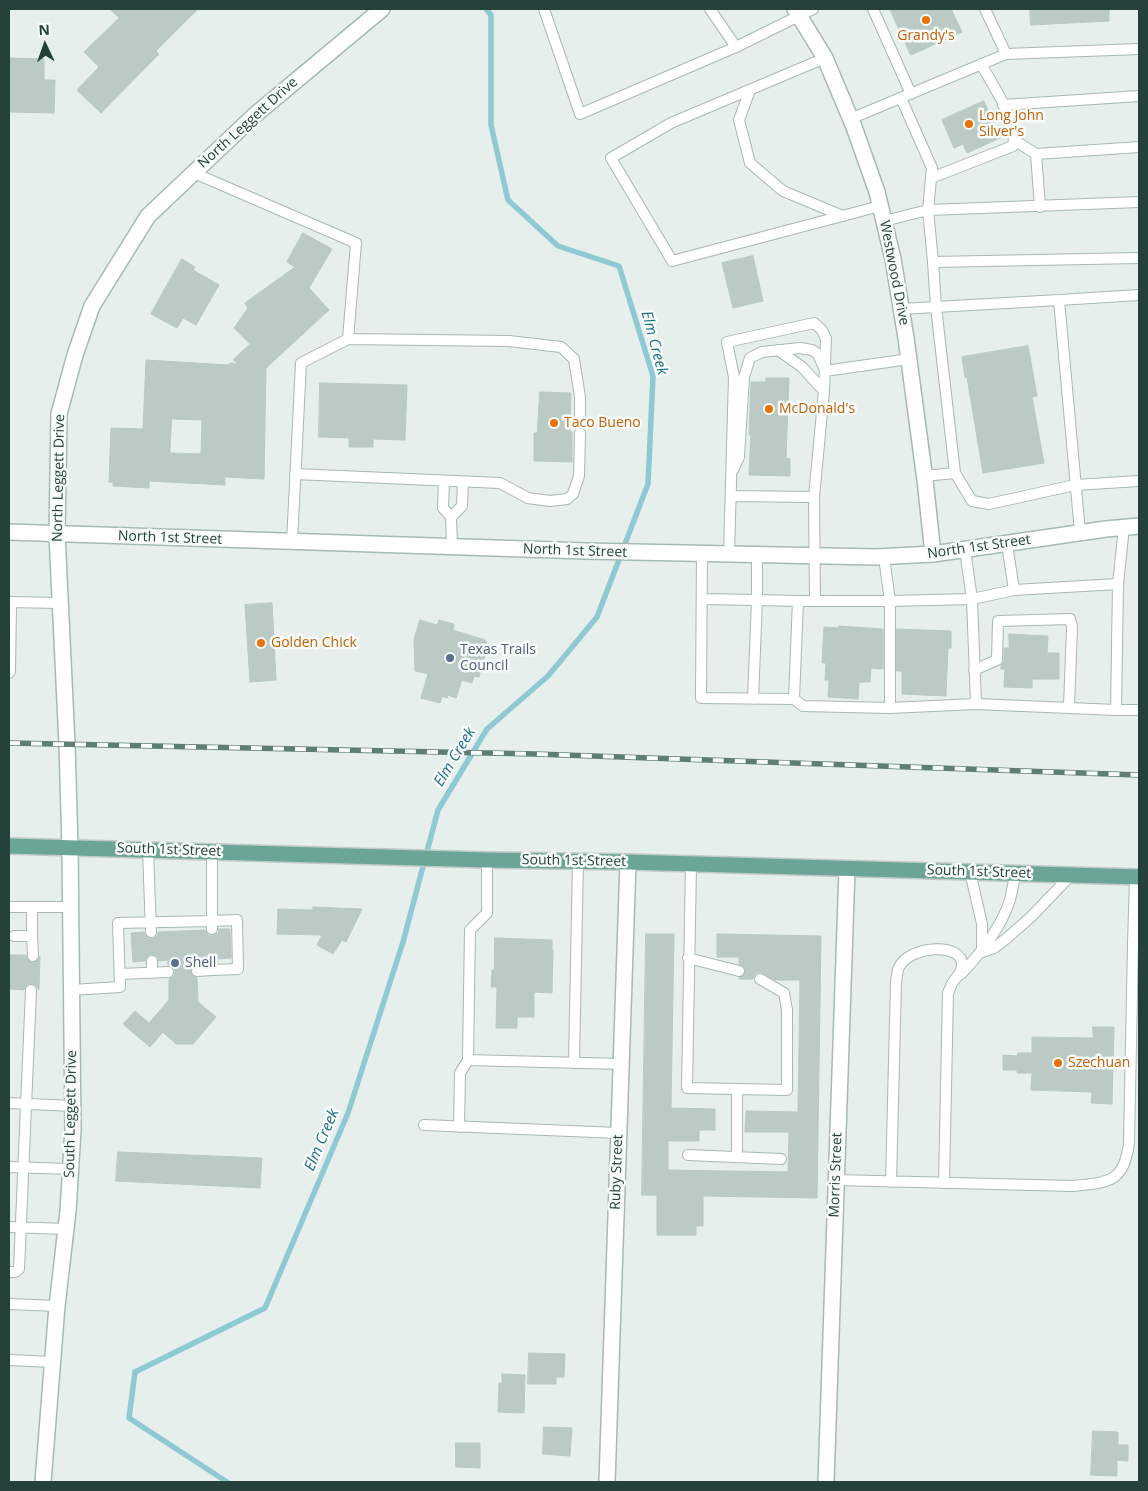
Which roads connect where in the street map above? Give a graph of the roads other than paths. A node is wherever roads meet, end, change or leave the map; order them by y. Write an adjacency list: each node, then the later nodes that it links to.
1 (382, 9): 22 (street, North Leggett Drive)
2 (544, 9): 8 (lane)
3 (710, 9): 8 (lane)
4 (813, 9): 7 (lane)
5 (873, 9): 14 (lane)
6 (985, 9): 10 (lane)
7 (797, 12): 8 (lane); 11 (street, Westwood Drive)
8 (736, 46)
9 (1139, 49): 10 (lane)
10 (1006, 54): 12 (lane)
11 (825, 58): 13 (lane); 18 (street, Westwood Drive)
12 (981, 64): 14 (lane); 17 (lane)
13 (750, 90): 28 (lane); 28 (lane)
14 (912, 94): 16 (lane)
15 (1139, 96): 17 (lane)
16 (901, 98): 18 (lane); 23 (lane)
17 (1003, 105): 19 (lane)
18 (850, 119): 27 (street, Westwood Drive)
19 (1014, 140): 21 (lane); 23 (lane)
20 (1139, 147): 21 (lane)
21 (1036, 154): 25 (lane)
22 (194, 173): 35 (lane); 56 (street, North Leggett Drive)
23 (931, 178): 26 (lane)
24 (1139, 202): 25 (lane)
25 (1040, 207): 26 (lane)
26 (928, 210): 27 (lane); 30 (lane)
27 (882, 214): 28 (lane); 34 (street, Westwood Drive)
28 (843, 216)
29 (1139, 258): 30 (lane)
30 (933, 262): 33 (lane)
31 (1139, 295): 32 (lane)
32 (1059, 300): 33 (lane); 49 (lane)
33 (936, 307): 34 (lane); 43 (lane)
34 (901, 309): 37 (street, Westwood Drive)
35 (348, 339): 40 (lane); 44 (lane)
36 (778, 350): 38 (lane); 39 (lane); 42 (lane)
37 (908, 359): 38 (lane); 45 (street, Westwood Drive)
38 (825, 371): 39 (lane); 42 (lane)
39 (824, 391): 51 (lane)
40 (580, 420)
41 (580, 433): 48 (lane)
42 (732, 472): 50 (lane)
43 (955, 473): 45 (lane); 49 (lane)
44 (295, 474): 47 (lane); 57 (lane)
45 (924, 476): 63 (street, Westwood Drive)
46 (1139, 481): 49 (lane)
47 (444, 482): 48 (lane); 52 (lane)
48 (463, 482): 52 (lane)
49 (1075, 485): 55 (lane)
50 (731, 496): 51 (lane); 62 (lane)
51 (814, 497): 65 (lane)
52 (451, 517): 59 (lane)
53 (1132, 526): 55 (street, North 1st Street); 67 (lane)
54 (9, 532): 56 (street, North 1st Street)
55 (1080, 532): 58 (street, North 1st Street)
56 (57, 534): 57 (street, North 1st Street); 76 (street, North Leggett Drive)
57 (292, 542): 59 (street, North 1st Street)
58 (1007, 544): 60 (street, North 1st Street); 68 (lane)
59 (452, 547): 61 (street, North 1st Street)
60 (965, 550): 63 (street, North 1st Street); 70 (lane)
61 (702, 554): 62 (street, North 1st Street); 69 (lane)
62 (729, 554): 64 (street, North 1st Street)
63 (933, 554): 66 (street, North 1st Street)
64 (757, 555): 65 (street, North 1st Street); 71 (lane)
65 (814, 556): 66 (street, North 1st Street); 73 (lane)
66 (884, 557): 74 (lane)
67 (1118, 584): 68 (lane); 84 (lane)
68 (1014, 590): 70 (lane)
69 (702, 599): 71 (lane); 79 (lane)
70 (972, 599): 74 (lane); 77 (lane)
71 (757, 600): 72 (lane); 79 (lane)
72 (798, 601): 73 (lane); 80 (lane)
73 (815, 601): 74 (lane)
74 (890, 601): 83 (lane)
75 (10, 602): 76 (lane); 78 (lane)
76 (60, 603): 86 (street, North Leggett Drive)
77 (974, 670): 81 (lane); 82 (lane)
78 (9, 673)
79 (753, 699): 80 (lane)
80 (794, 699): 83 (lane)
81 (976, 704): 82 (lane); 83 (lane)
82 (1069, 707): 84 (lane)
83 (890, 708)
84 (1116, 710): 85 (lane)
85 (1139, 710)
86 (67, 744): 88 (street, South Leggett Drive)
87 (9, 846): 88 (main road, South 1st Street)
88 (70, 848): 89 (main road, South 1st Street); 102 (street, South Leggett Drive)
89 (148, 850): 90 (main road, South 1st Street); 104 (lane)
90 (212, 852): 91 (main road, South 1st Street); 103 (lane)
91 (482, 860): 92 (main road, South 1st Street); 122 (lane)
92 (578, 861): 93 (main road, South 1st Street); 123 (lane)
93 (628, 862): 94 (main road, South 1st Street); 124 (street, Ruby Street)
94 (691, 864): 95 (main road, South 1st Street); 109 (lane)
95 (847, 868): 96 (main road, South 1st Street); 138 (street, Morris Street)
96 (970, 872): 97 (main road, South 1st Street); 107 (lane)
97 (1015, 873): 98 (main road, South 1st Street); 107 (lane)
98 (1070, 875): 99 (main road, South 1st Street); 107 (lane)
99 (1137, 877): 140 (lane)
100 (9, 907): 101 (lane)
101 (32, 907): 102 (lane); 106 (lane)
102 (70, 907): 121 (street, South Leggett Drive)
103 (212, 925): 104 (lane); 112 (lane)
104 (151, 927): 117 (lane)
105 (14, 936): 106 (lane)
106 (32, 936): 108 (lane)
107 (982, 952): 118 (lane)
108 (32, 956)
109 (688, 958): 114 (lane); 125 (lane)
110 (212, 959): 112 (lane)
111 (152, 961): 116 (lane)
112 (212, 970): 113 (lane)
113 (197, 971)
114 (739, 971)
115 (168, 972): 116 (lane)
116 (152, 973): 117 (lane)
117 (120, 974): 121 (lane)
118 (961, 975): 139 (lane); 140 (lane)
119 (760, 980): 125 (lane)
120 (31, 990): 127 (lane)
121 (71, 990): 128 (street, South Leggett Drive)
122 (468, 1060): 123 (lane); 130 (lane)
123 (574, 1063): 124 (lane)
124 (621, 1064): 131 (street, Ruby Street)
125 (737, 1089): 133 (lane)
126 (9, 1103): 127 (lane)
127 (26, 1104): 128 (lane); 136 (lane)
128 (72, 1106): 137 (street, South Leggett Drive)
129 (424, 1125): 130 (lane)
130 (459, 1127): 131 (lane)
131 (619, 1133): 150 (street, Ruby Street)
132 (688, 1155): 133 (lane)
133 (736, 1157): 134 (lane)
134 (781, 1159)
135 (9, 1168): 136 (lane)
136 (24, 1168): 137 (lane); 142 (lane)
137 (70, 1169): 143 (street, South Leggett Drive)
138 (836, 1180): 139 (lane); 151 (street, Morris Street)
139 (891, 1182): 140 (lane)
140 (944, 1183)
141 (9, 1227): 142 (lane)
142 (21, 1227): 143 (lane); 144 (lane)
143 (66, 1229): 146 (street, South Leggett Drive)
144 (9, 1272)
145 (9, 1304): 146 (lane)
146 (57, 1306): 148 (street, South Leggett Drive)
147 (9, 1360): 148 (lane)
148 (52, 1362): 149 (street, South Leggett Drive)
149 (43, 1482)
150 (607, 1482)
151 (826, 1482)

